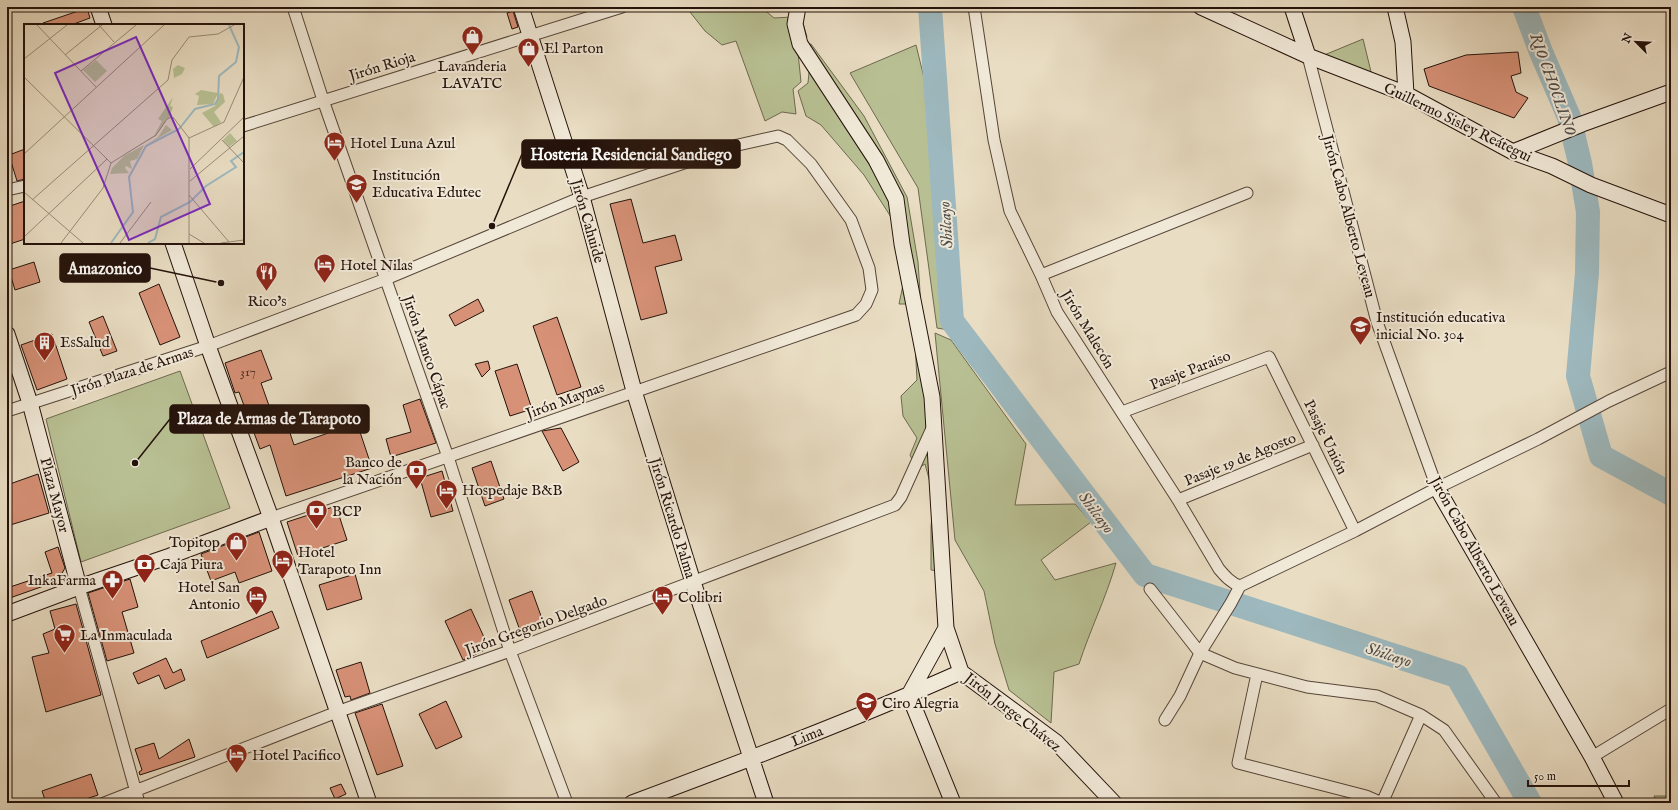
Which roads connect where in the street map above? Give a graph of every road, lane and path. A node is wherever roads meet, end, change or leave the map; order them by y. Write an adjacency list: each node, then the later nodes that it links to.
1 (98, 7): 10 (street)
2 (293, 7): 15 (street, Jirón Manco Cápac)
3 (521, 7): 11 (street, Jirón Cahuide)
4 (622, 7): 11 (street, Jirón Rioja)
5 (798, 7): 34 (street, Jirón Jorge Chávez)
6 (974, 7): 24 (street, Jirón Malecón)
7 (1202, 7): 12 (street, Guillermo Sisley Reátegui)
8 (1292, 7): 12 (street, Jirón Cabo Alberto Leveau)
9 (1395, 7): 14 (street)
10 (104, 24)
11 (531, 36): 15 (street, Jirón Rioja); 21 (street, Jirón Cahuide)
12 (1308, 56): 14 (street, Guillermo Sisley Reátegui); 37 (street, Jirón Cabo Alberto Leveau)
13 (1671, 92): 17 (street)
14 (1406, 94): 17 (street, Guillermo Sisley Reátegui)
15 (323, 100): 16 (street, Jirón Rioja); 25 (street, Jirón Manco Cápac)
16 (244, 126)
17 (1513, 152): 22 (street, Guillermo Sisley Reátegui)
18 (24, 186): 19 (street)
19 (7, 190)
20 (1247, 193): 24 (street)
21 (582, 197): 25 (street); 30 (street, Jirón Cahuide); 30 (street, Jirón Maynas)
22 (1671, 215)
23 (173, 244): 27 (street)
24 (1041, 275): 33 (street, Jirón Malecón)
25 (386, 279): 27 (street); 36 (street, Jirón Manco Cápac)
26 (7, 334): 31 (street, Plaza Mayor)
27 (208, 346): 31 (street, Jirón Plaza de Armas); 39 (street, Jirón Plaza de Armas)
28 (1269, 357): 33 (street, Pasaje Paraiso); 35 (street, Pasaje Unión)
29 (1671, 372): 37 (street)
30 (634, 391): 36 (street, Jirón Maynas); 41 (street, Jirón Ricardo Palma)
31 (30, 403): 32 (street, Jirón Plaza de Armas); 43 (street, Plaza Mayor)
32 (7, 411)
33 (1122, 412): 38 (street, Jirón Malecón)
34 (933, 425): 41 (street, Jirón Gregorio Delgado); 46 (street, Jirón Jorge Chávez)
35 (1313, 445): 38 (street, Pasaje 19 de Agosto); 40 (street, Pasaje Unión)
36 (448, 457): 39 (street, Jirón Maynas); 48 (street, Jirón Manco Cápac)
37 (1437, 488): 40 (street); 56 (street, Jirón Cabo Alberto Leveau)
38 (1178, 500): 42 (street, Jirón Malecón)
39 (271, 518): 43 (street); 53 (street, Jirón Plaza de Armas)
40 (1355, 531): 42 (street)
41 (693, 582): 48 (street, Jirón Gregorio Delgado); 57 (street, Jirón Ricardo Palma)
42 (1240, 586): 47 (street)
43 (79, 587): 45 (street); 58 (street)
44 (1150, 589): 47 (street)
45 (7, 614)
46 (946, 628): 49 (street, Jirón Jorge Chávez); 51 (street)
47 (1203, 648): 50 (street); 55 (street)
48 (510, 651): 53 (street, Jirón Gregorio Delgado); 62 (street, Jirón Manco Cápac)
49 (961, 672): 51 (street, Lima); 66 (street, Jirón Jorge Chávez)
50 (1257, 674): 54 (street); 67 (street)
51 (909, 695): 57 (street, Lima); 65 (street)
52 (1671, 709): 56 (street)
53 (337, 712): 58 (street, Jirón Gregorio Delgado); 61 (street, Jirón Plaza de Armas)
54 (1421, 715): 67 (street); 68 (street)
55 (1165, 720)
56 (1592, 757): 69 (street, Jirón Cabo Alberto Leveau)
57 (751, 759): 63 (street, Lima); 64 (street, Jirón Ricardo Palma)
58 (136, 791): 59 (street, Jirón Gregorio Delgado); 60 (street)
59 (104, 803)
60 (139, 803)
61 (369, 803)
62 (567, 803)
63 (632, 803)
64 (766, 803)
65 (953, 803)
66 (1114, 803)
67 (1382, 803)
68 (1496, 803)
69 (1616, 803)

